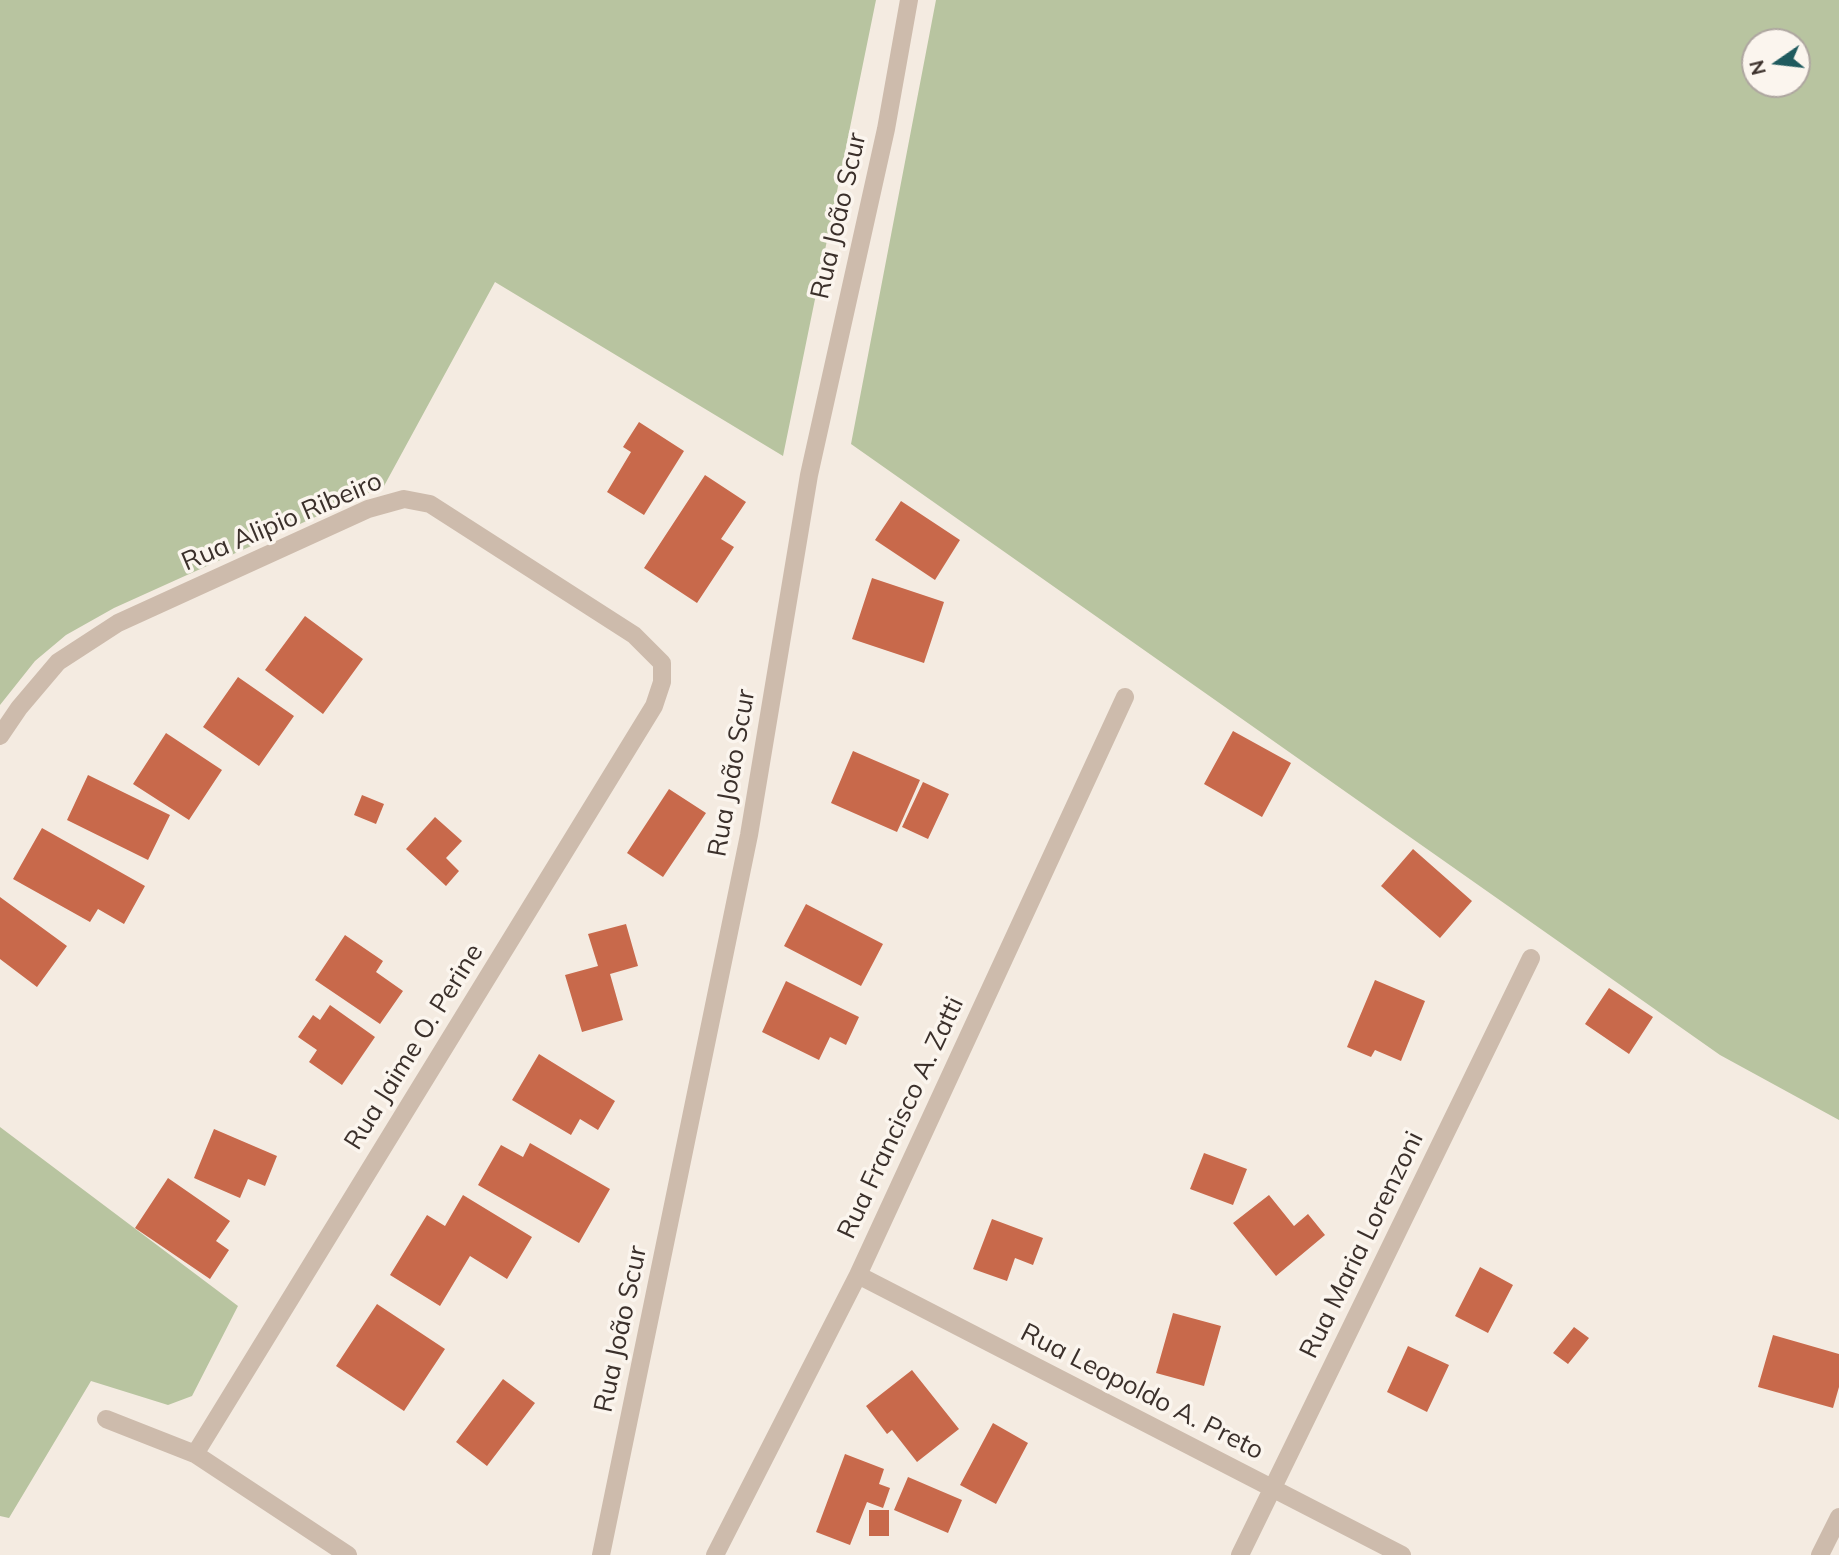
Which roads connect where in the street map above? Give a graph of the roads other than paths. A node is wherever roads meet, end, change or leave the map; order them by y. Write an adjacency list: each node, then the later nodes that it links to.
1 (908, 0): 12 (street, Rua João Scur)
2 (662, 663): 4 (street, Rua Alipio Ribeiro); 8 (street, Rua Jaime O. Perine)
3 (1125, 697): 6 (street, Rua Francisco A. Zatti)
4 (0, 736)
5 (1531, 958): 9 (street, Rua Maria Lorenzoni)
6 (858, 1275): 9 (street, Rua Leopoldo A. Preto); 13 (street, Rua Francisco A. Zatti)
7 (106, 1419): 8 (street)
8 (195, 1454): 11 (street)
9 (1273, 1490): 14 (street, Rua Maria Lorenzoni); 15 (street, Rua Leopoldo A. Preto)
10 (1839, 1517): 16 (street)
11 (348, 1555)
12 (601, 1555)
13 (715, 1555)
14 (1241, 1555)
15 (1402, 1555)
16 (1820, 1555)

